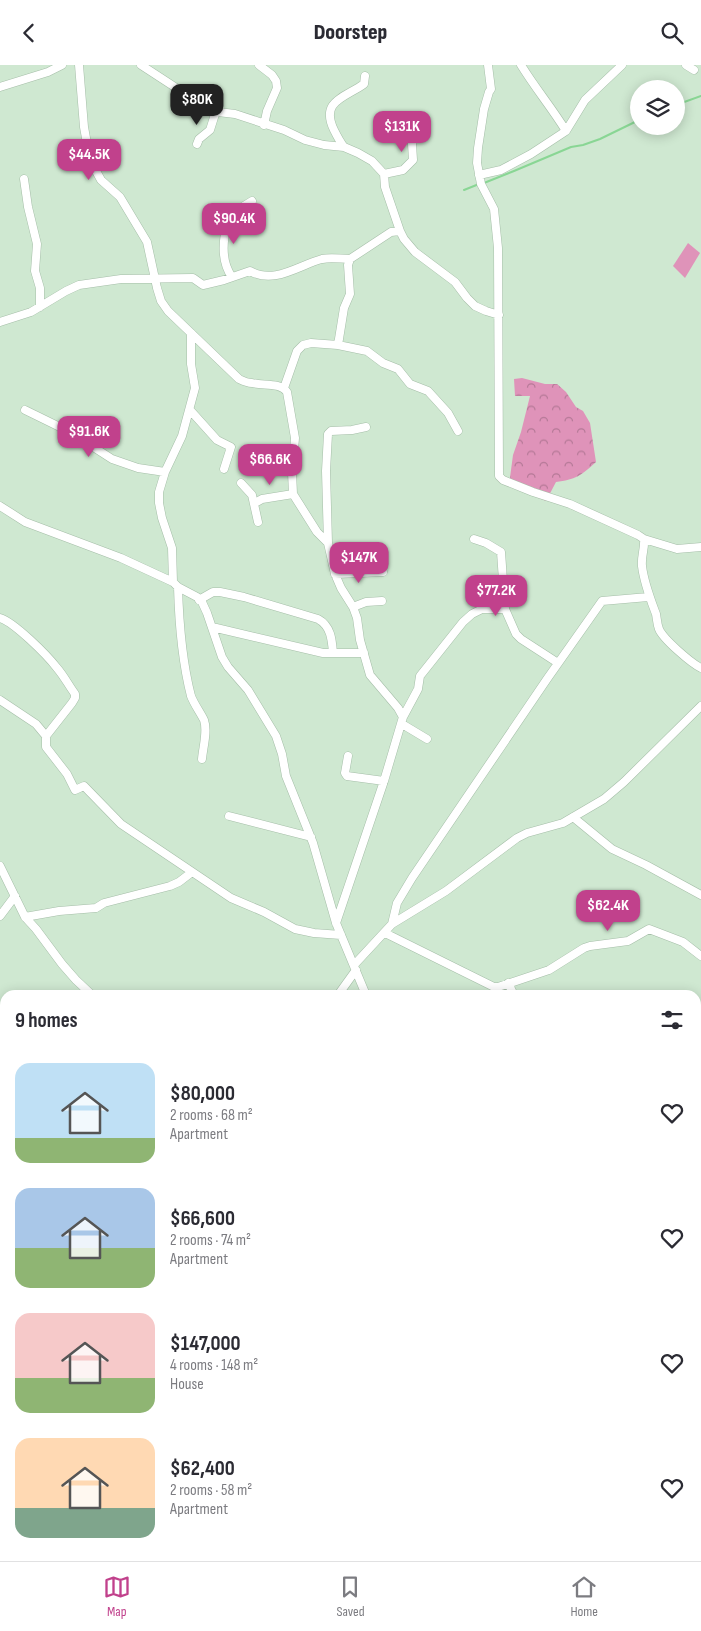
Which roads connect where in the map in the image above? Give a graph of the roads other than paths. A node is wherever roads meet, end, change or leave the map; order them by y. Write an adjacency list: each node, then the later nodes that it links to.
1 (62, 65): 11 (street)
2 (79, 65): 25 (street)
3 (141, 65): 12 (street)
4 (259, 65): 13 (street)
5 (488, 65): 19 (street)
6 (521, 65): 14 (street)
7 (622, 65): 14 (street)
8 (686, 65): 9 (street)
9 (694, 70)
10 (365, 76): 17 (street)
11 (0, 87)
12 (216, 111): 13 (street); 16 (street)
13 (264, 125): 17 (street)
14 (566, 131): 19 (street)
15 (416, 132): 18 (street)
16 (198, 144)
17 (344, 147): 18 (street)
18 (384, 174): 22 (street)
19 (479, 175): 27 (street)
20 (24, 179): 26 (street)
21 (252, 201): 24 (street)
22 (400, 231): 23 (street); 27 (street)
23 (350, 259): 24 (street); 30 (street)
24 (232, 277): 25 (street)
25 (155, 279): 26 (street); 29 (street)
26 (40, 307): 28 (street)
27 (499, 315): 44 (street)
28 (0, 322)
29 (191, 333): 31 (street); 33 (street)
30 (338, 345): 31 (street); 35 (street)
31 (284, 388): 39 (street)
32 (25, 410): 37 (street)
33 (190, 410): 36 (street); 37 (street)
34 (366, 427): 45 (street)
35 (458, 431)
36 (224, 469)
37 (165, 472): 49 (street)
38 (241, 483): 40 (street)
39 (293, 493): 40 (street); 45 (street)
40 (255, 503): 42 (street)
41 (0, 506): 49 (street)
42 (258, 522)
43 (474, 539): 54 (street)
44 (644, 539): 46 (street); 50 (street)
45 (328, 543): 48 (street)
46 (701, 547)
47 (383, 573): 48 (street)
48 (335, 574): 53 (street)
49 (176, 585): 51 (street); 67 (street)
50 (648, 597): 59 (street); 60 (street)
51 (199, 600): 56 (street); 57 (street)
52 (382, 601): 53 (street)
53 (353, 607): 58 (street)
54 (505, 609): 59 (street); 63 (street)
55 (0, 618): 64 (street)
56 (212, 627): 57 (street); 71 (street)
57 (333, 653): 58 (street)
58 (364, 653): 63 (street)
59 (558, 663): 79 (street)
60 (701, 668)
61 (0, 700): 64 (street)
62 (701, 706): 70 (street)
63 (402, 721): 65 (street); 68 (street)
64 (46, 736): 73 (street)
65 (427, 739)
66 (348, 756): 68 (street)
67 (202, 759)
68 (384, 781): 78 (street)
69 (229, 816): 71 (street)
70 (573, 817): 74 (street); 79 (street)
71 (311, 837): 78 (street)
72 (0, 866): 75 (street)
73 (192, 872): 77 (street); 81 (street)
74 (701, 895)
75 (15, 896): 76 (street); 77 (street)
76 (0, 916)
77 (25, 917): 85 (street)
78 (336, 923): 81 (street)
79 (392, 924): 80 (street)
80 (385, 933): 83 (street); 84 (street)
81 (341, 935): 83 (street)
82 (701, 957): 84 (street)
83 (355, 967): 86 (street); 87 (street)
84 (508, 983): 88 (street)
85 (82, 990)
86 (341, 990)
87 (364, 990)
88 (512, 990)

